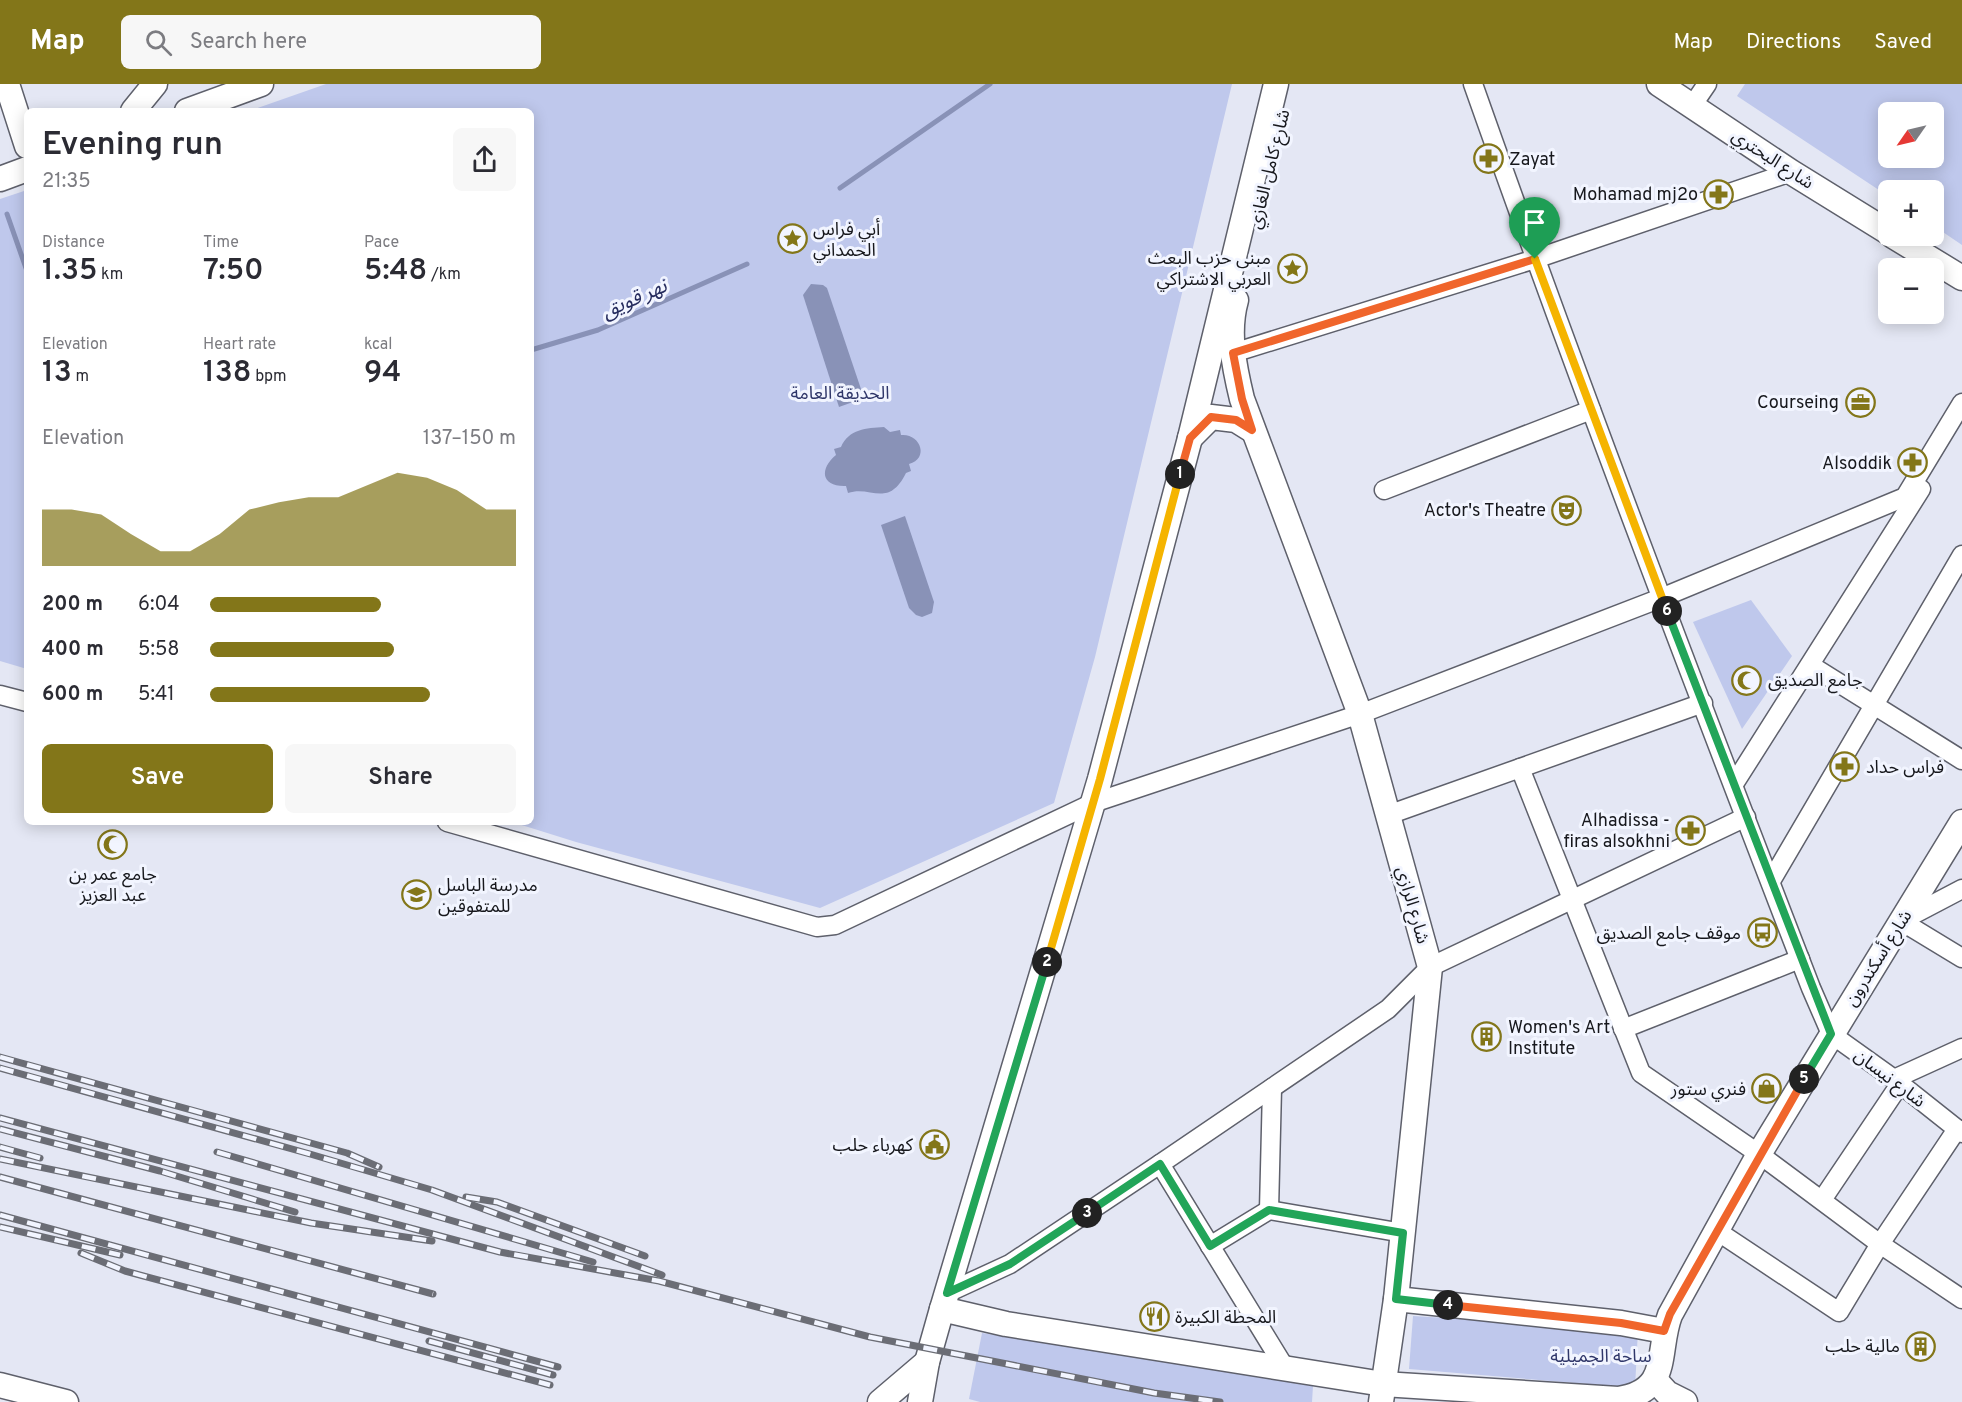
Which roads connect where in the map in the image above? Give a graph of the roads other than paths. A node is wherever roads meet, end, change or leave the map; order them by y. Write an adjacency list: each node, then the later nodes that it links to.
1 (7, 84): 12 (main road)
2 (155, 84): 10 (main road)
3 (261, 84): 11 (main road)
4 (1276, 84): 25 (main road, شارع كامل الغازي)
5 (1290, 84): 20 (main road, شارع كامل الغازي)
6 (1473, 84): 18 (street)
7 (1659, 84): 9 (main road, شارع البحتري)
8 (1707, 84): 9 (street)
9 (1692, 106): 14 (main road, شارع البحتري)
10 (135, 108)
11 (194, 108)
12 (24, 137)
13 (24, 170): 15 (main road)
14 (1791, 172): 16 (main road, شارع البحتري); 18 (street)
15 (0, 179)
16 (1878, 226)
17 (1909, 246): 19 (main road)
18 (1535, 259): 20 (street); 22 (street)
19 (1962, 278)
20 (1233, 353): 24 (main road, شارع كامل الغازي)
21 (1962, 403): 28 (street)
22 (1591, 410): 26 (street); 28 (street)
23 (1962, 423): 29 (street)
24 (1252, 430): 25 (main road); 34 (main road, شارع الرازي)
25 (1190, 438): 38 (main road, شارع كامل الغازي)
26 (1384, 490)
27 (1962, 555): 33 (street)
28 (1661, 598): 32 (street); 34 (street)
29 (1810, 665): 33 (street); 37 (street)
30 (0, 695): 31 (street)
31 (24, 701)
32 (1703, 703): 36 (street); 37 (street)
33 (1874, 705): 35 (street); 43 (street)
34 (1360, 714): 38 (street); 39 (main road, شارع الرازي)
35 (1962, 760)
36 (1520, 768): 39 (street); 45 (street)
37 (1734, 784): 40 (street)
38 (1093, 803): 42 (street); 66 (main road, شارع كامل الغازي)
39 (1388, 815): 49 (main road, شارع الرازي)
40 (1746, 818): 43 (street); 45 (street)
41 (1962, 822): 46 (main road, شارع أسكندرون)
42 (458, 825)
43 (1771, 881): 48 (street)
44 (1962, 889): 46 (street)
45 (1573, 899): 49 (street); 50 (street)
46 (1901, 921): 47 (street); 51 (main road, شارع أسكندرون)
47 (1962, 958)
48 (1800, 959): 50 (street); 51 (street)
49 (1430, 967): 54 (street); 61 (main road, شارع الرازي)
50 (1623, 1029): 56 (street)
51 (1831, 1034): 53 (street, شارع نيسان); 56 (main road, شارع أسكندرون)
52 (1962, 1048): 53 (street)
53 (1897, 1081): 55 (street, شارع نيسان); 58 (street)
54 (1272, 1088): 57 (street); 59 (street)
55 (1959, 1131): 62 (street)
56 (1759, 1154): 58 (street); 60 (main road, شارع أسكندرون)
57 (1160, 1164): 63 (street); 66 (street)
58 (1822, 1200): 62 (street)
59 (1269, 1210): 61 (street); 63 (street)
60 (1717, 1231): 62 (street); 67 (main road, شارع أسكندرون)
61 (1403, 1233): 64 (main road, شارع الرازي)
62 (1880, 1244): 65 (street)
63 (1210, 1246): 69 (street)
64 (1396, 1299): 67 (main road); 72 (main road, شارع الرازي)
65 (1962, 1299)
66 (945, 1301): 68 (main road, شارع كامل الغازي); 69 (main road)
67 (1664, 1331): 70 (main road)
68 (927, 1362): 74 (main road); 75 (main road, شارع كامل الغازي)
69 (1285, 1368): 72 (main road)
70 (1655, 1380): 72 (main road); 76 (main road)
71 (10, 1392): 73 (main road)
72 (1382, 1393)
73 (66, 1402)
74 (880, 1402)
75 (920, 1402)
76 (1685, 1402)

